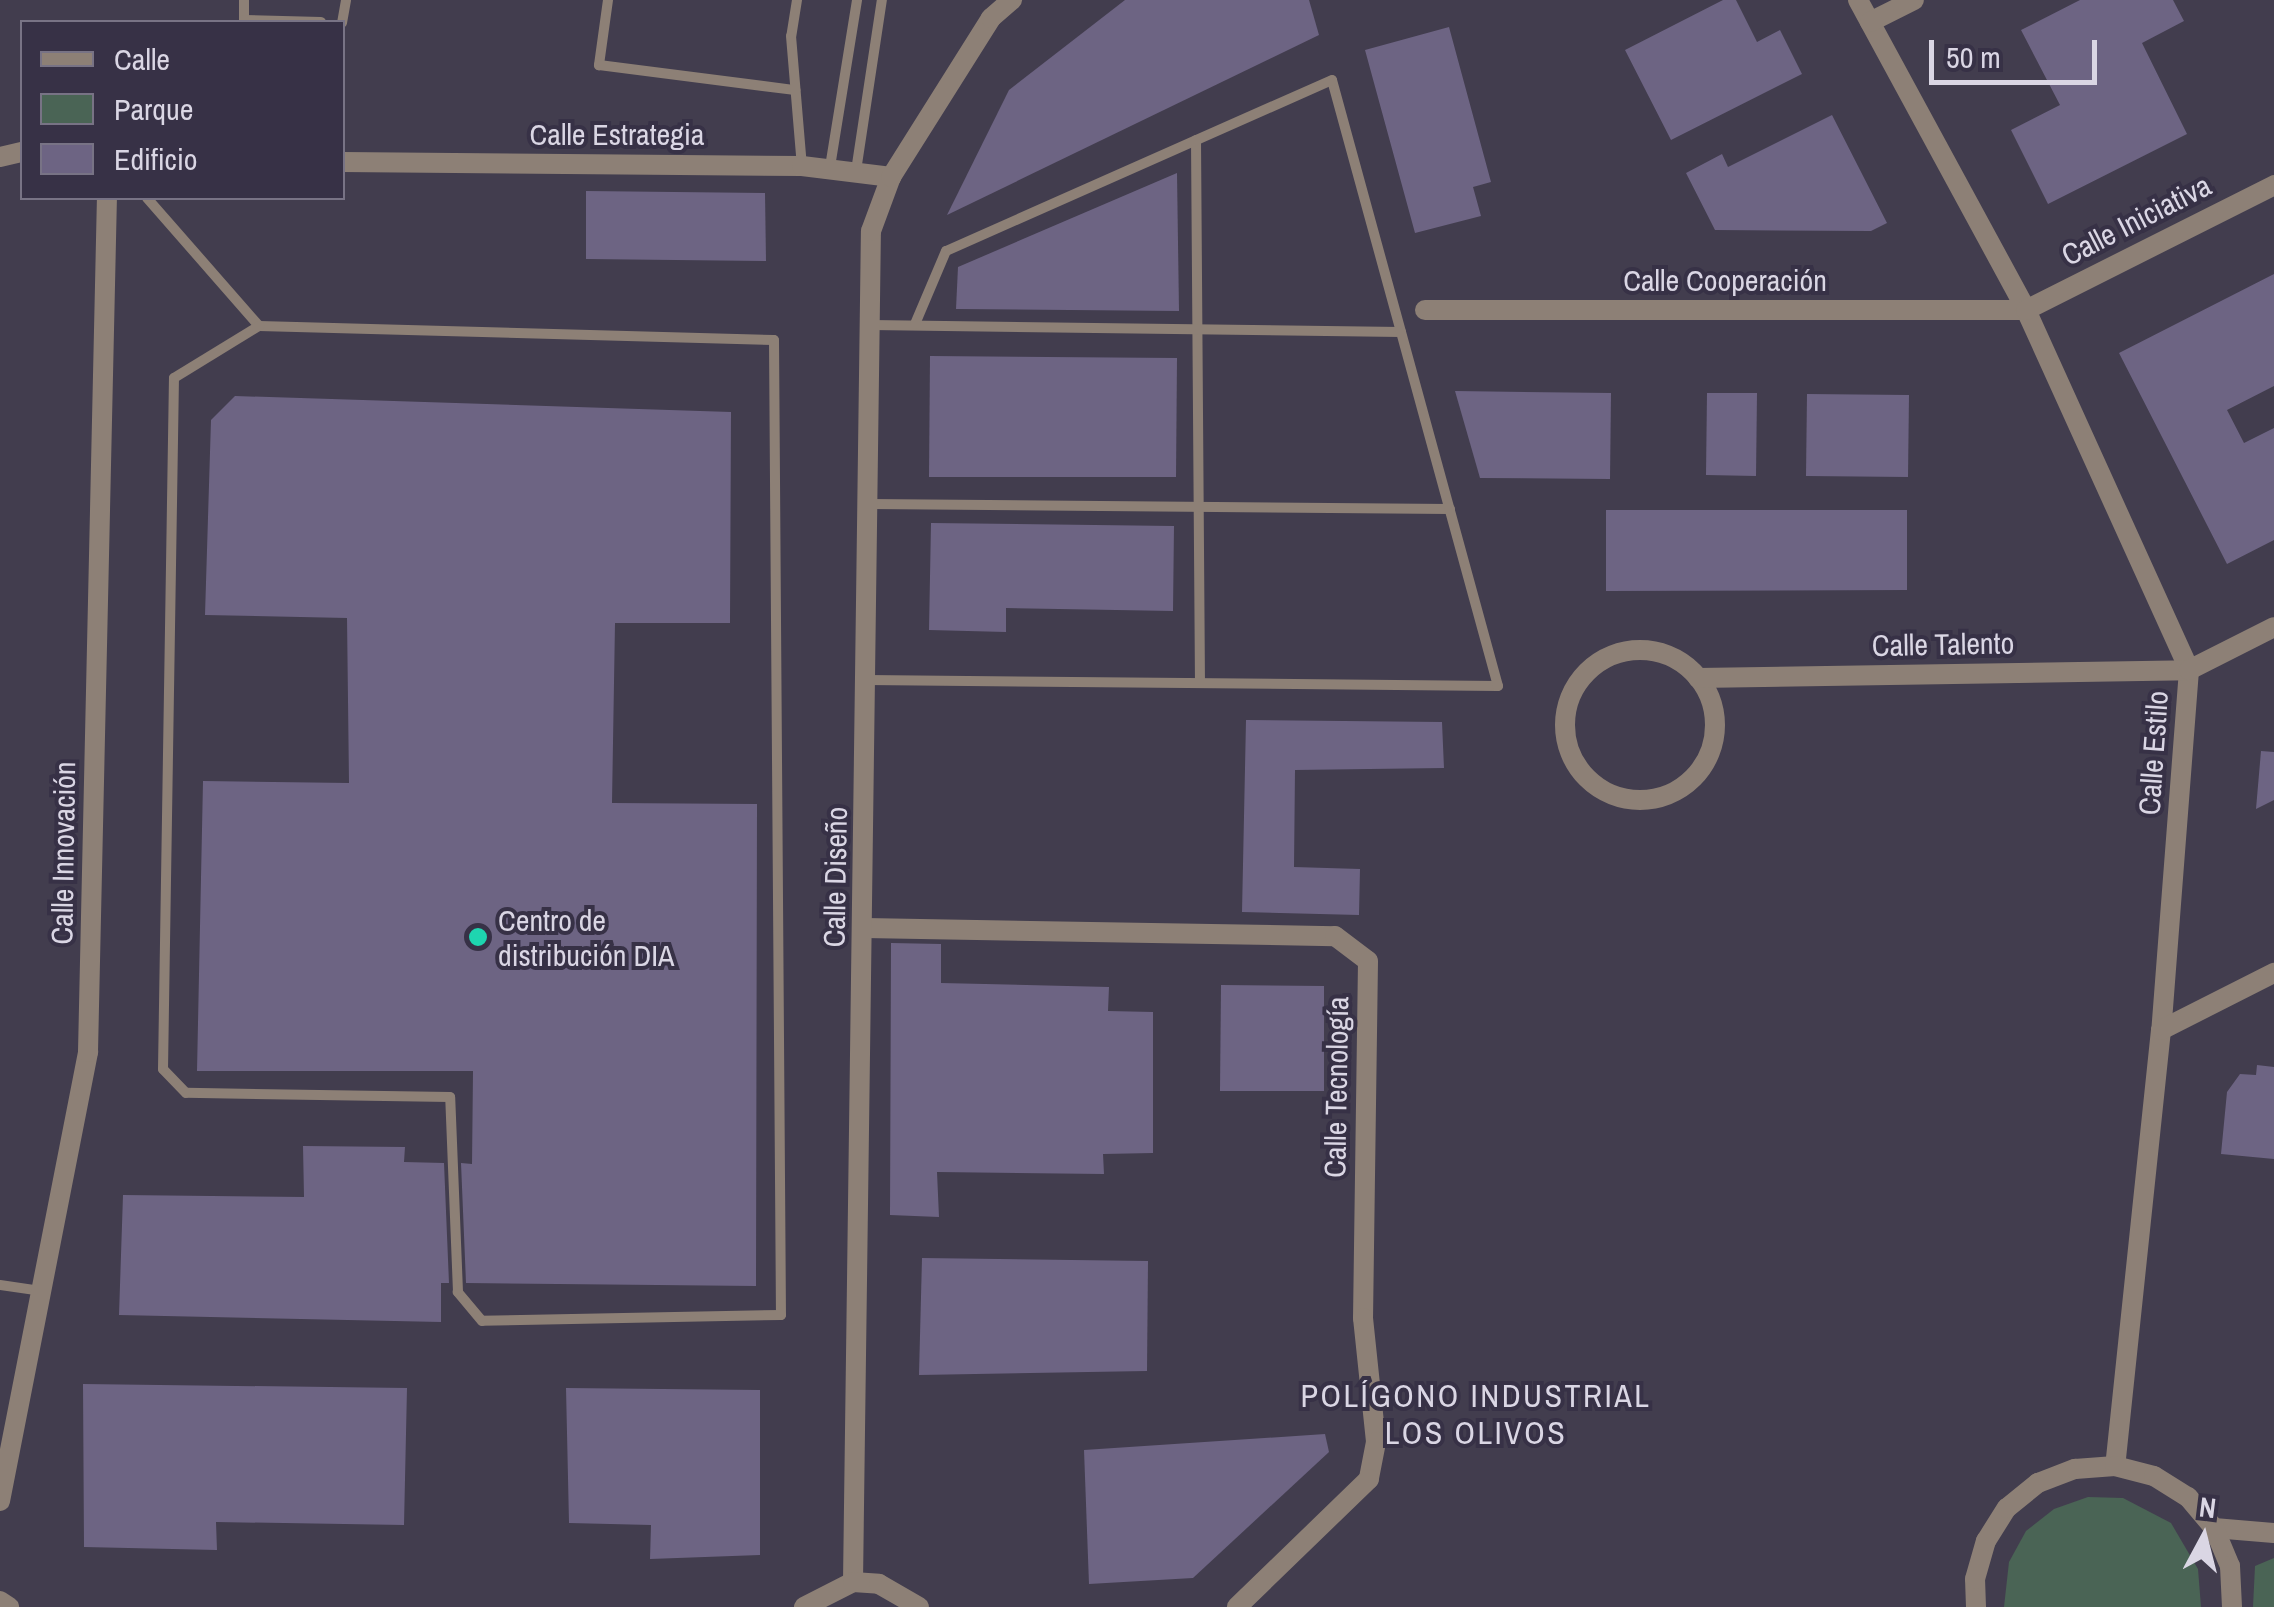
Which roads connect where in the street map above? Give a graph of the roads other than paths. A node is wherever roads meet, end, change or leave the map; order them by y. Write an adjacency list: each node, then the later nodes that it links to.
1 (608, 0): 9 (lane)
2 (797, 0): 9 (lane)
3 (858, 0): 13 (lane)
4 (882, 0): 14 (lane)
5 (1012, 0): 15 (street, Calle Diseño)
6 (1858, 0): 8 (street, Calle Estilo)
7 (1914, 0): 8 (street)
8 (1870, 22): 20 (street, Calle Estilo)
9 (796, 90): 12 (lane)
10 (1196, 140): 22 (lane); 24 (lane); 25 (lane)
11 (345, 162): 12 (street, Calle Estrategia)
12 (802, 166): 13 (street, Calle Estrategia)
13 (830, 167): 14 (street, Calle Estrategia)
14 (856, 171): 15 (street, Calle Estrategia)
15 (891, 176): 21 (street, Calle Diseño)
16 (2274, 185): 20 (street, Calle Iniciativa)
17 (108, 200): 38 (street, Calle Innovación)
18 (150, 200): 23 (lane)
19 (1425, 310): 20 (street, Calle Cooperación)
20 (2026, 310): 30 (street, Calle Estilo)
21 (871, 324): 22 (lane); 26 (street, Calle Diseño)
22 (916, 324): 24 (lane)
23 (259, 326): 23 (lane)
24 (1198, 328): 25 (lane); 27 (lane)
25 (1401, 332): 28 (lane)
26 (868, 504): 27 (lane); 32 (street, Calle Diseño)
27 (1198, 506): 28 (lane); 33 (lane)
28 (1450, 509): 33 (lane)
29 (2274, 628): 30 (street)
30 (2189, 670): 31 (street, Calle Talento); 36 (street, Calle Estilo)
31 (1698, 678): 31 (street)
32 (867, 680): 33 (lane); 34 (street, Calle Diseño)
33 (1200, 683)
34 (865, 928): 43 (street, Calle Diseño); 48 (street, Calle Tecnología)
35 (2274, 973): 36 (street)
36 (2161, 1030): 39 (street, Calle Estilo)
37 (0, 1285): 38 (lane)
38 (42, 1291): 40 (street, Calle Innovación)
39 (2115, 1466): 41 (street); 49 (street)
40 (0, 1501)
41 (2214, 1528): 42 (street); 50 (street)
42 (2274, 1533)
43 (853, 1582): 46 (street); 47 (street)
44 (0, 1602): 45 (street)
45 (10, 1607)
46 (804, 1607)
47 (919, 1607)
48 (1237, 1607)
49 (1976, 1607)
50 (2232, 1607)

